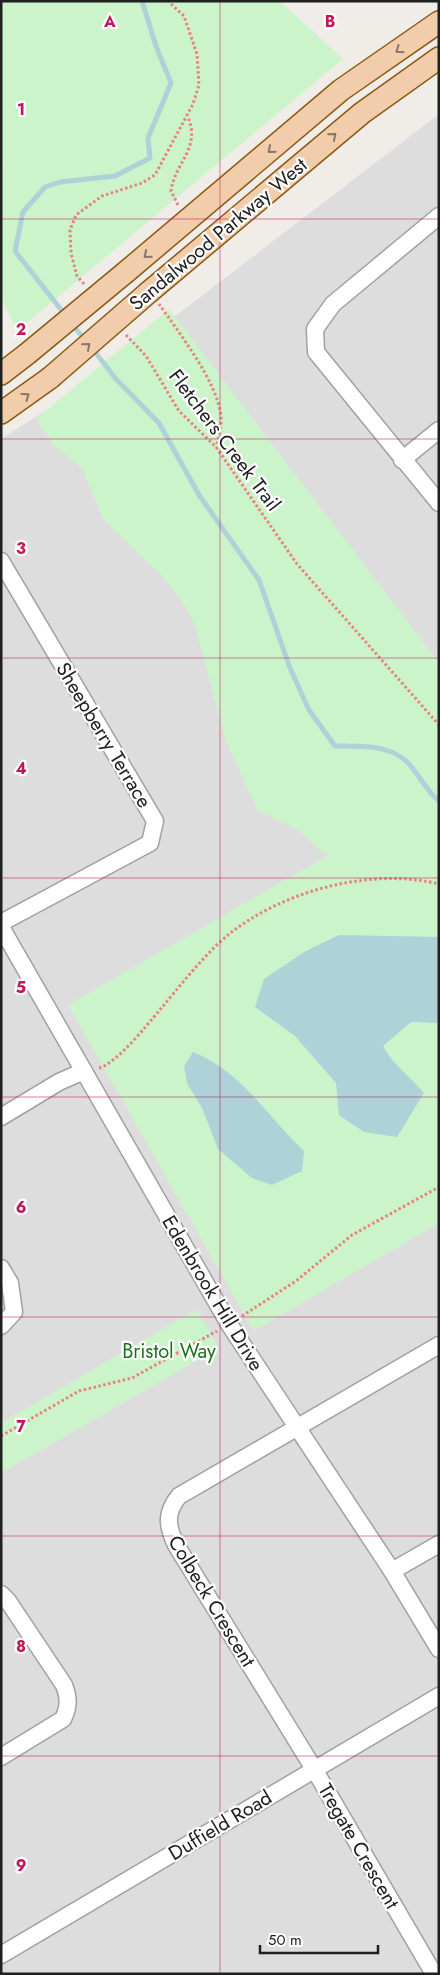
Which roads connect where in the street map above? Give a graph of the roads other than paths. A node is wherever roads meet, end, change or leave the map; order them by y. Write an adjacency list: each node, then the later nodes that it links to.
1 (439, 22): 4 (main road, Sandalwood Parkway West, one-way to 4, bridge)
2 (439, 58): 5 (main road, Sandalwood Parkway West, one-way to 2, bridge)
3 (439, 216): 7 (street)
4 (1, 374)
5 (1, 413)
6 (439, 430): 7 (street)
7 (402, 460): 8 (street)
8 (439, 503)
9 (1, 561): 10 (street, Sheepberry Terrace)
10 (1, 923)
11 (1, 927): 12 (street, Edenbrook Hill Drive)
12 (84, 1071): 13 (street); 17 (street, Edenbrook Hill Drive)
13 (1, 1117)
14 (1, 1268): 15 (street)
15 (1, 1326)
16 (439, 1344): 17 (street, Colbeck Crescent)
17 (296, 1427): 19 (street, Edenbrook Hill Drive); 24 (street, Colbeck Crescent)
18 (439, 1544): 19 (street)
19 (392, 1572): 21 (street, Edenbrook Hill Drive)
20 (1, 1594): 23 (street)
21 (439, 1649)
22 (439, 1696): 24 (street, Duffield Road)
23 (1, 1757)
24 (314, 1770): 25 (street, Duffield Road); 26 (street, Tregate Crescent)
25 (1, 1954)
26 (434, 1974)

